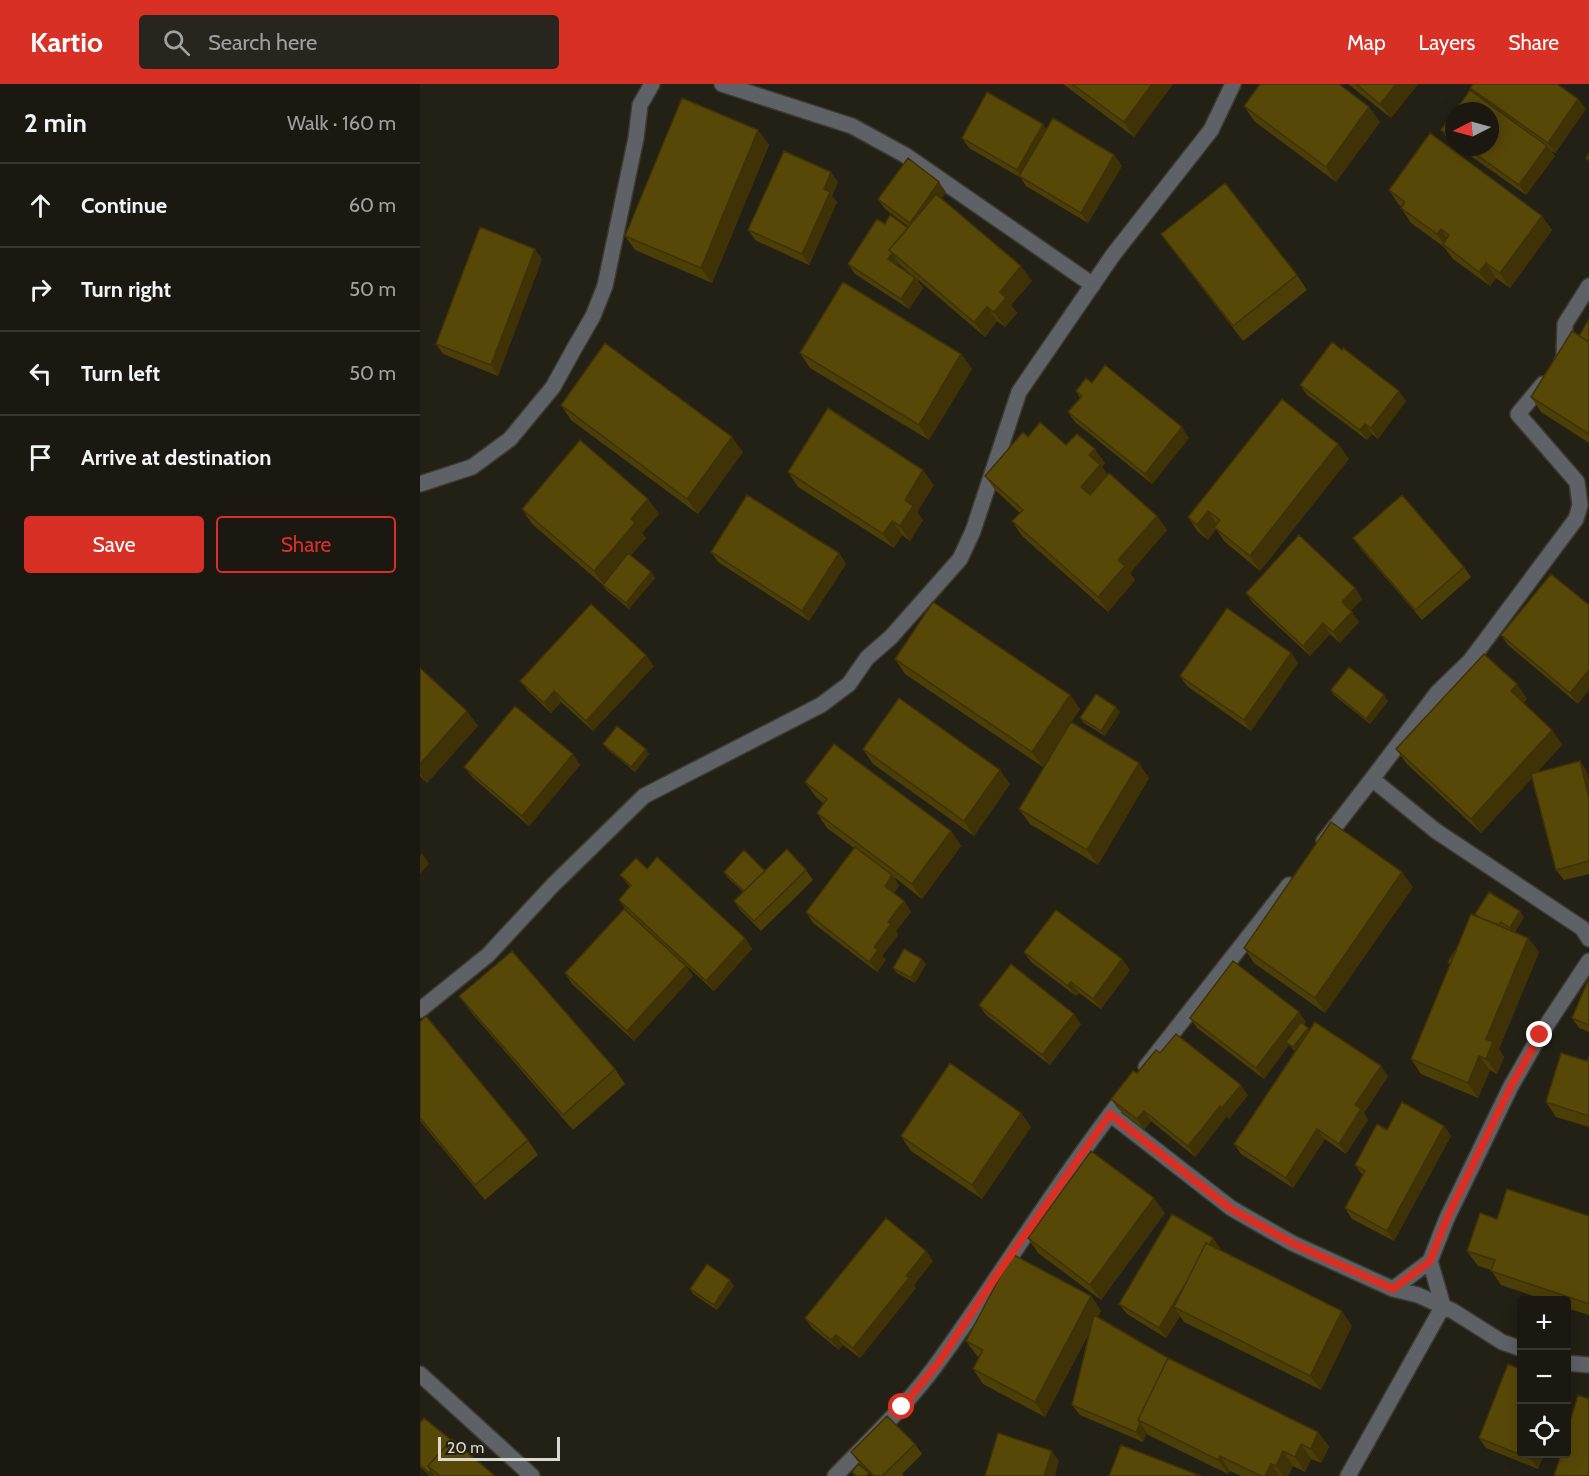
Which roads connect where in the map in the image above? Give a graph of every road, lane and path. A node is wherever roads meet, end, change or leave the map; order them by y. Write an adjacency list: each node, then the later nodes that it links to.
1 (652, 84): 6 (street)
2 (722, 84): 4 (street)
3 (1233, 84): 4 (street)
4 (1093, 285): 12 (street)
5 (1589, 286): 7 (street)
6 (420, 484)
7 (1372, 779): 8 (street); 10 (street)
8 (1316, 851)
9 (1301, 869): 13 (street)
10 (1589, 939)
11 (1589, 961): 14 (street)
12 (420, 1010)
13 (1110, 1114): 15 (street); 22 (street)
14 (1430, 1261): 15 (street); 16 (street)
15 (1393, 1289): 16 (street)
16 (1443, 1306): 17 (street); 23 (street)
17 (1517, 1347)
18 (1571, 1363): 19 (street)
19 (1589, 1365)
20 (420, 1374): 21 (street)
21 (532, 1476)
22 (835, 1476)
23 (1348, 1476)

